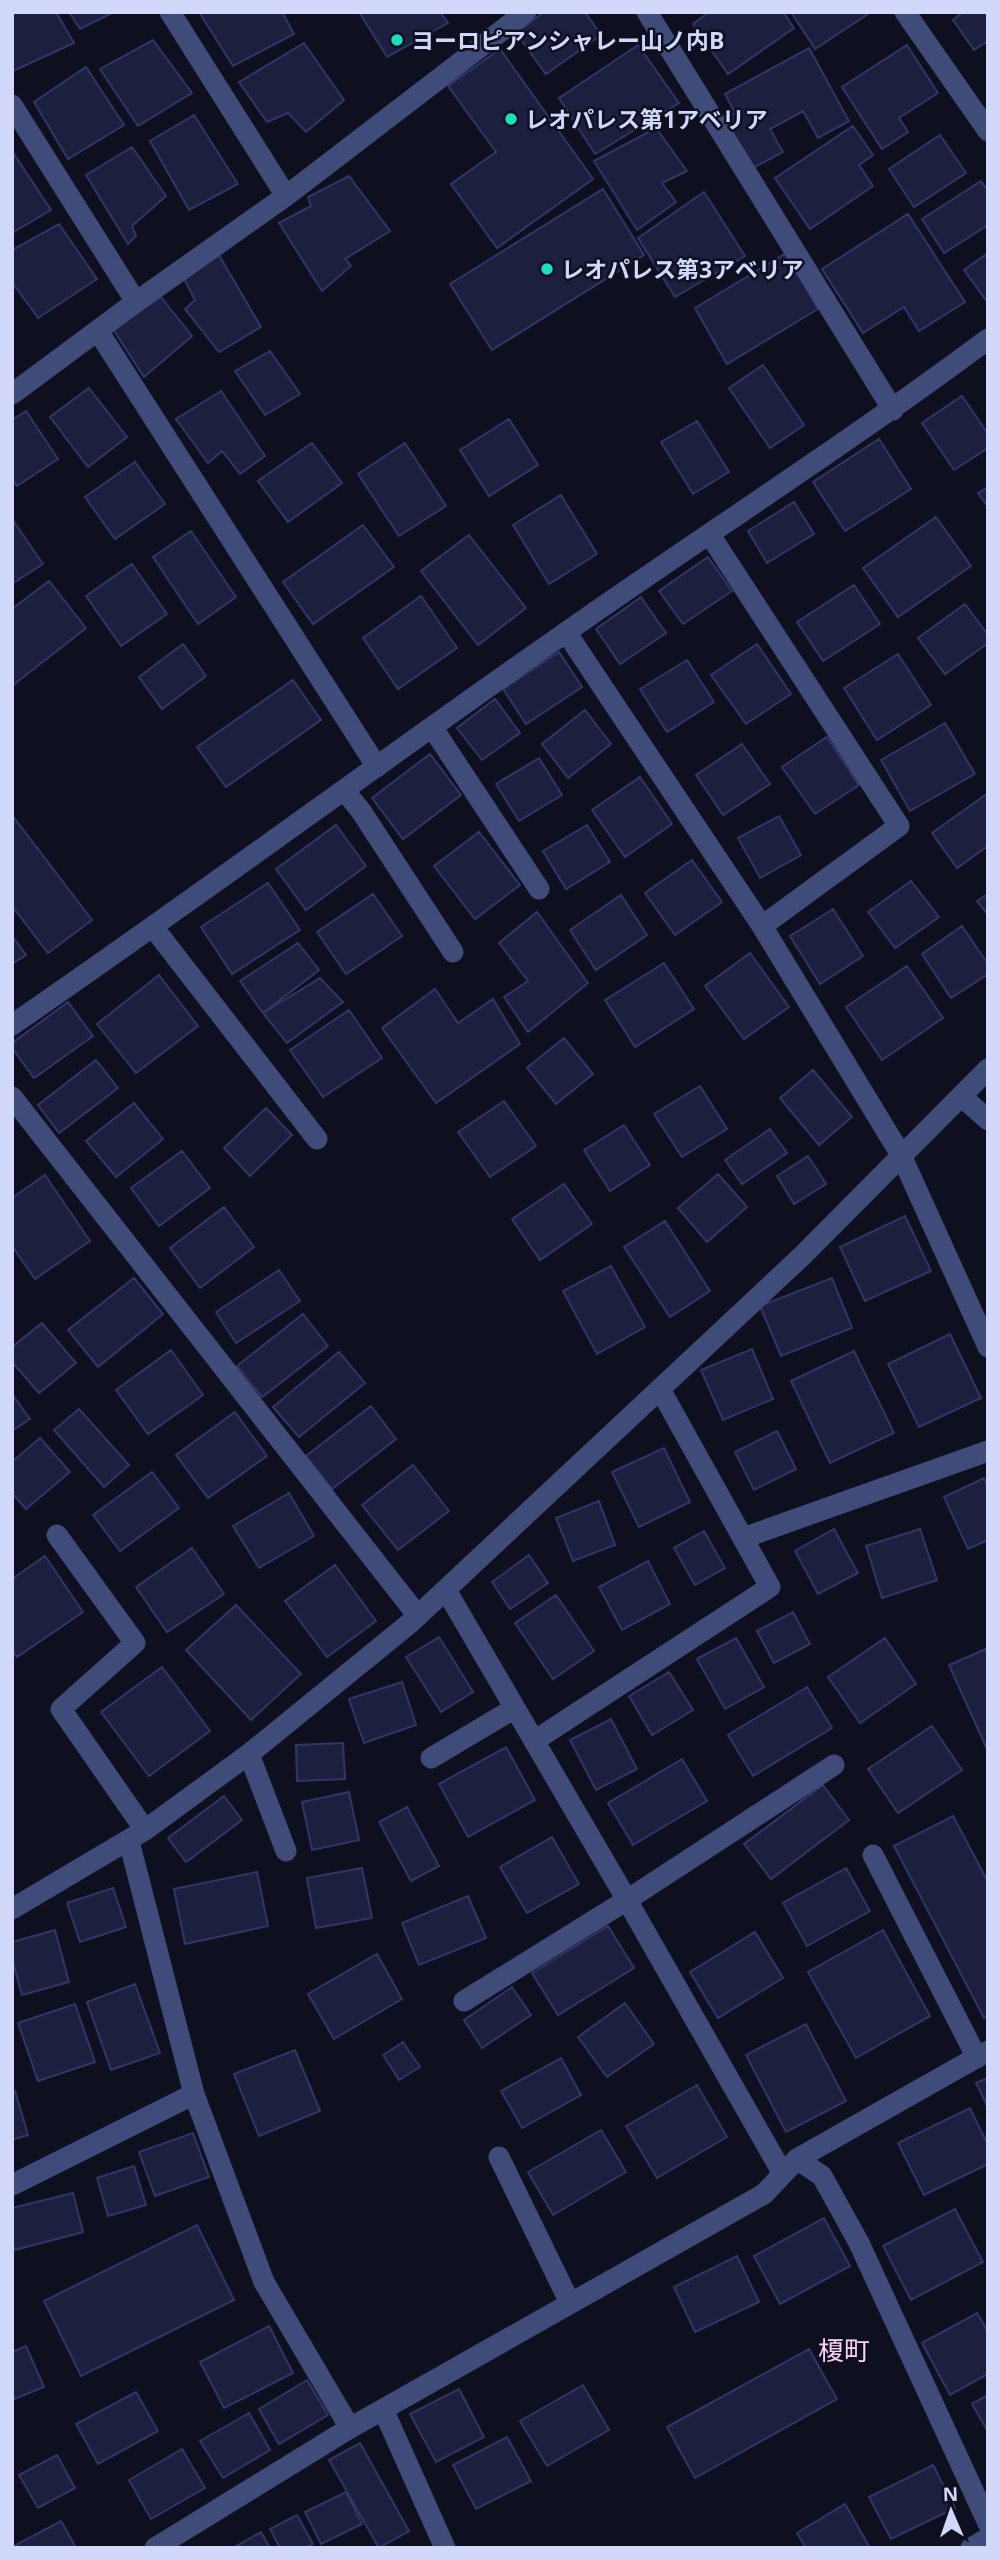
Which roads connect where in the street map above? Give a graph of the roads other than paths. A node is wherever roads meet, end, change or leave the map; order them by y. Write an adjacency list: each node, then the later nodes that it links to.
1 (170, 12): 7 (street)
2 (526, 12): 7 (street)
3 (647, 12): 12 (street)
4 (905, 12): 6 (street)
5 (12, 105): 8 (street)
6 (988, 131)
7 (286, 196): 8 (street)
8 (136, 302): 9 (street)
9 (98, 331): 11 (street); 16 (street)
10 (988, 339): 12 (street)
11 (12, 394)
12 (893, 410): 13 (street)
13 (710, 535): 14 (street); 19 (street)
14 (566, 632): 15 (street); 19 (street)
15 (432, 727): 16 (street); 18 (street)
16 (377, 768): 17 (street)
17 (344, 790): 20 (street); 21 (street)
18 (539, 889)
19 (762, 926): 28 (street)
20 (153, 927): 22 (street); 27 (street)
21 (453, 952)
22 (12, 1025)
23 (988, 1069): 24 (street)
24 (961, 1096): 26 (street); 28 (street)
25 (12, 1097): 35 (street)
26 (988, 1120)
27 (317, 1139)
28 (901, 1155): 29 (street); 30 (street)
29 (988, 1347)
30 (660, 1389): 33 (street); 34 (street)
31 (988, 1451): 33 (street)
32 (57, 1535): 41 (street)
33 (743, 1538): 37 (street)
34 (446, 1590): 35 (street); 36 (street)
35 (418, 1616): 38 (street)
36 (515, 1708): 37 (street); 39 (street)
37 (534, 1741): 44 (street)
38 (249, 1754): 41 (street); 42 (street)
39 (431, 1758)
40 (834, 1765): 44 (street)
41 (137, 1835): 45 (street); 48 (street)
42 (286, 1851)
43 (873, 1855): 47 (street)
44 (627, 1900): 46 (street); 50 (street)
45 (12, 1909)
46 (464, 2001)
47 (982, 2054): 50 (street)
48 (194, 2094): 51 (street); 54 (street)
49 (499, 2157): 52 (street)
50 (790, 2166): 52 (street); 55 (street)
51 (12, 2185)
52 (570, 2303): 53 (street)
53 (383, 2409): 54 (street); 58 (street)
54 (350, 2428): 57 (street)
55 (988, 2523)
56 (988, 2538): 59 (street)
57 (155, 2548)
58 (445, 2548)
59 (971, 2548)

